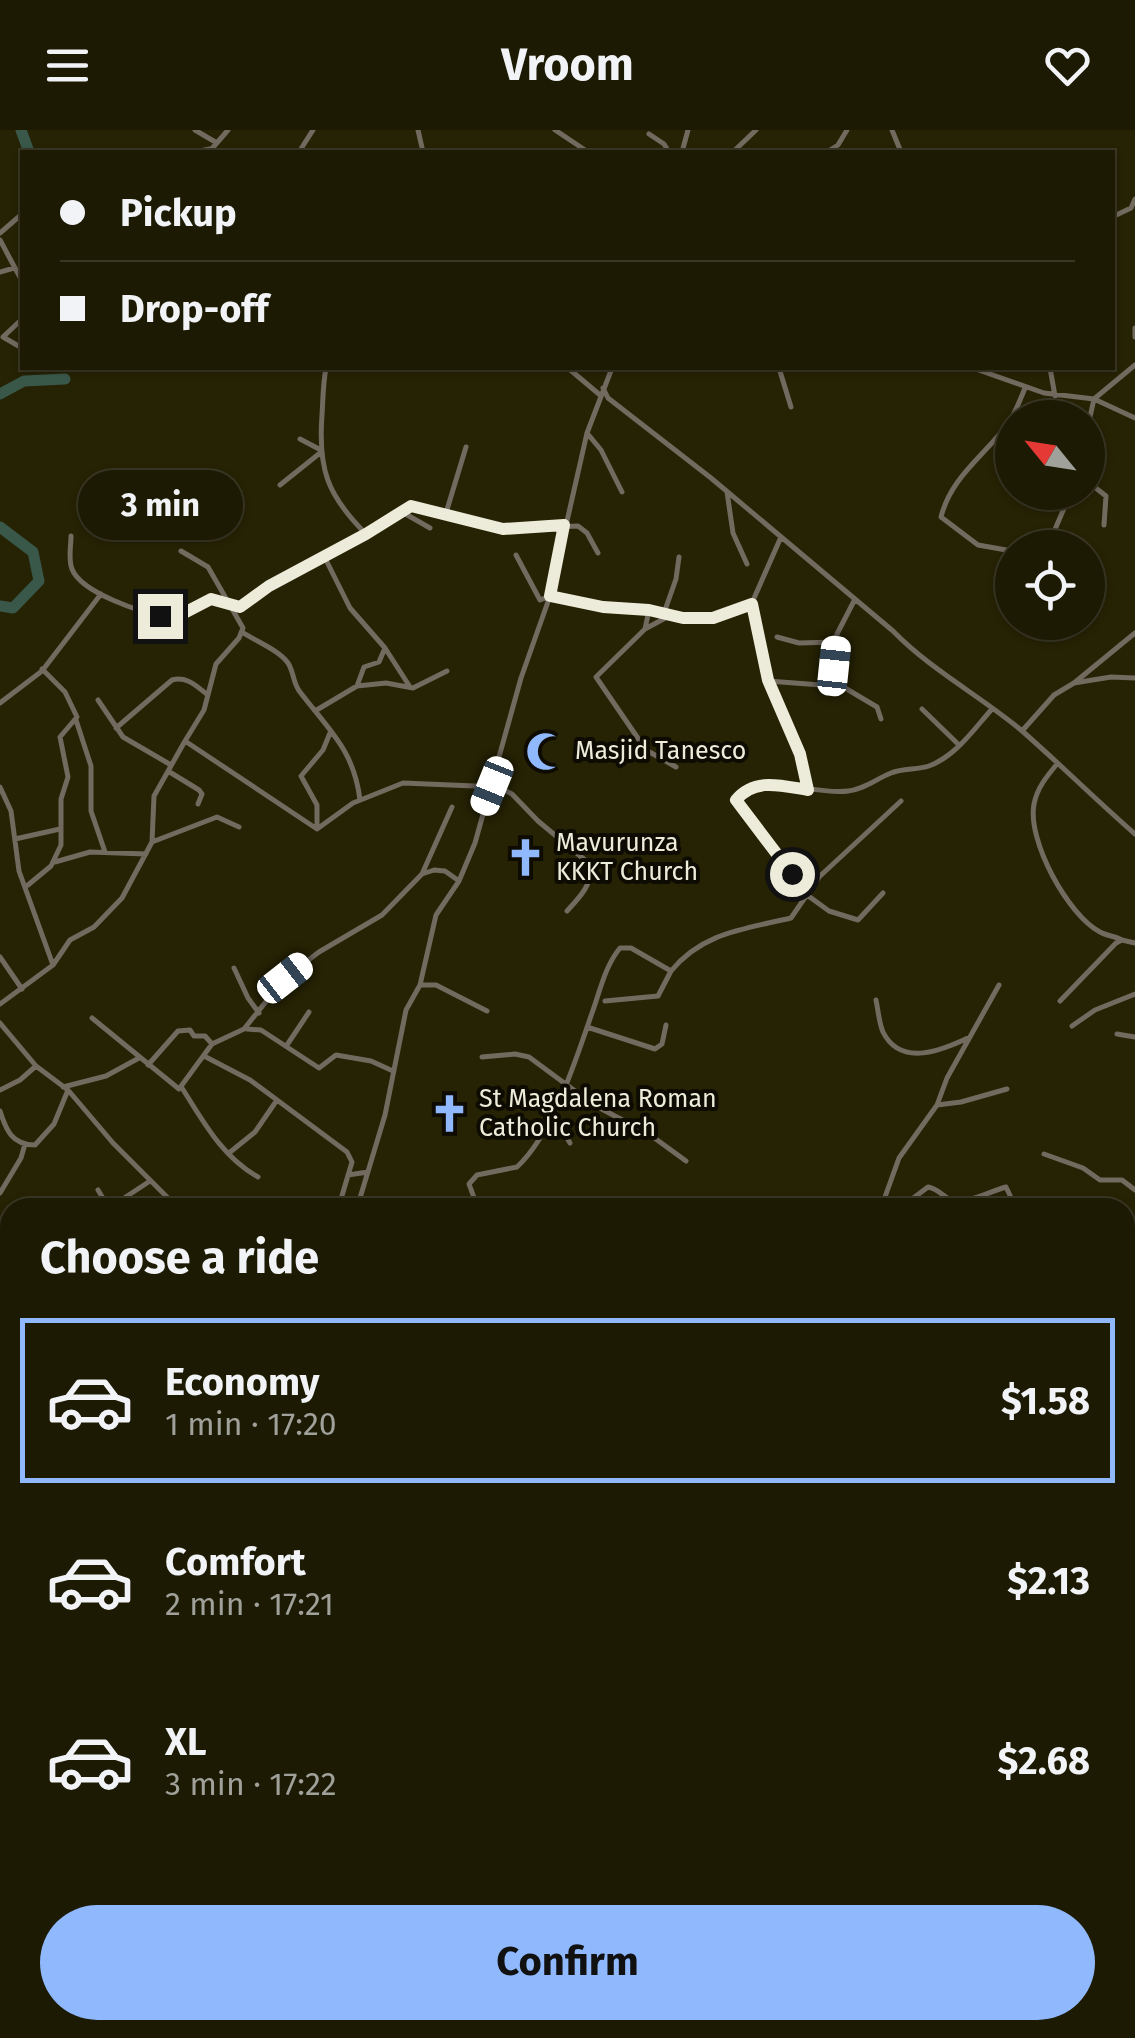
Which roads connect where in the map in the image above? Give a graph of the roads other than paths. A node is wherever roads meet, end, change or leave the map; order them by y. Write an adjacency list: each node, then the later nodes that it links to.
1 (195, 130): 7 (street)
2 (228, 130): 7 (street)
3 (756, 130): 11 (street)
4 (846, 130): 12 (street)
5 (561, 131): 9 (street)
6 (649, 134): 10 (street)
7 (216, 143): 8 (street)
8 (210, 150)
9 (585, 150)
10 (667, 150)
11 (735, 150)
12 (830, 150)
13 (1135, 199): 14 (street)
14 (1115, 215)
15 (20, 216): 16 (street)
16 (0, 236): 17 (street)
17 (14, 268): 18 (street); 19 (street)
18 (0, 272)
19 (20, 277)
20 (1135, 328): 21 (street)
21 (1135, 337)
22 (1135, 364): 32 (street)
23 (326, 370): 38 (street)
24 (571, 370): 30 (street)
25 (611, 370): 30 (street)
26 (780, 370): 33 (street)
27 (978, 370): 29 (street)
28 (1050, 370): 31 (street)
29 (1024, 388): 31 (street); 51 (street)
30 (602, 392): 35 (street); 41 (street)
31 (1055, 396): 32 (street)
32 (1094, 398): 34 (street)
33 (791, 406)
34 (1135, 418)
35 (587, 433): 40 (street); 45 (street)
36 (300, 440): 38 (street)
37 (466, 447): 44 (street)
38 (319, 451): 39 (street); 48 (street)
39 (280, 485)
40 (622, 492)
41 (728, 492): 50 (street); 57 (street)
42 (1105, 497): 46 (street)
43 (400, 511): 44 (street); 47 (street); 48 (street)
44 (446, 513): 45 (street)
45 (564, 525): 53 (street); 59 (street)
46 (1104, 525)
47 (430, 528)
48 (366, 534): 55 (street)
49 (71, 536): 58 (street)
50 (781, 537): 60 (street); 61 (street)
51 (995, 550)
52 (181, 552): 62 (street)
53 (598, 553)
54 (516, 554): 59 (street)
55 (324, 556): 62 (street); 70 (street)
56 (678, 557): 64 (street)
57 (747, 564)
58 (101, 594): 62 (street); 71 (street)
59 (550, 596): 63 (street); 95 (street)
60 (854, 601): 69 (street); 83 (street)
61 (752, 604): 64 (street); 74 (street)
62 (232, 606): 66 (street)
63 (649, 610): 64 (street); 65 (street)
64 (668, 614): 65 (street)
65 (645, 630): 93 (street)
66 (242, 632): 79 (street); 84 (street)
67 (1135, 633): 75 (street)
68 (777, 637): 69 (street)
69 (836, 642): 77 (street)
70 (385, 648): 76 (street); 78 (street)
71 (42, 669): 81 (street); 86 (street)
72 (447, 671): 78 (street)
73 (1135, 678): 75 (street)
74 (768, 680): 77 (street); 97 (street)
75 (1074, 683): 88 (street)
76 (357, 686): 78 (street); 84 (street)
77 (834, 686): 85 (street)
78 (410, 688)
79 (208, 695): 87 (street); 90 (street)
80 (98, 700): 87 (street)
81 (0, 703)
82 (922, 708): 91 (street)
83 (992, 709): 88 (street); 91 (street)
84 (315, 712): 89 (street)
85 (881, 719)
86 (76, 720): 103 (street); 108 (street)
87 (116, 728): 94 (street)
88 (1022, 732): 92 (street)
89 (330, 734): 98 (street); 104 (street)
90 (186, 742): 94 (street); 104 (street)
91 (959, 745): 97 (street)
92 (1057, 764): 105 (street); 117 (street)
93 (676, 767)
94 (170, 768): 100 (street); 107 (street)
95 (492, 786): 98 (street); 112 (street); 116 (street)
96 (0, 787): 106 (street)
97 (808, 790): 115 (street)
98 (360, 800): 104 (street)
99 (901, 802): 115 (street)
100 (198, 804)
101 (452, 807): 111 (street)
102 (239, 828): 107 (street)
103 (60, 830): 106 (street); 110 (street)
104 (317, 830)
105 (1135, 834)
106 (14, 839): 120 (street)
107 (152, 842): 109 (street)
108 (105, 852): 109 (street); 110 (street)
109 (146, 854): 120 (street)
110 (53, 863): 113 (street)
111 (422, 874): 112 (street); 133 (street)
112 (460, 881): 124 (street)
113 (28, 885)
114 (883, 894): 115 (street)
115 (807, 895): 122 (street)
116 (567, 912)
117 (1122, 940): 118 (street); 129 (street)
118 (1135, 942)
119 (0, 957): 125 (street)
120 (53, 966): 125 (street)
121 (234, 968): 133 (street)
122 (671, 971): 127 (street); 138 (street)
123 (999, 984): 141 (street)
124 (420, 985): 131 (street); 150 (street)
125 (22, 989): 130 (street)
126 (1135, 994): 137 (street)
127 (606, 1000)
128 (876, 1000): 141 (street)
129 (1060, 1001)
130 (0, 1004)
131 (487, 1011)
132 (309, 1012): 144 (street)
133 (259, 1013): 139 (street)
134 (92, 1018): 147 (street)
135 (0, 1022): 149 (street)
136 (666, 1025): 138 (street)
137 (1072, 1026)
138 (588, 1027): 151 (street)
139 (244, 1029): 143 (street); 144 (street)
140 (1117, 1034): 142 (street)
141 (972, 1036): 157 (street)
142 (1135, 1037)
143 (212, 1044): 145 (street); 148 (street)
144 (287, 1045): 150 (street)
145 (204, 1056): 153 (street); 156 (street)
146 (482, 1057): 151 (street)
147 (140, 1058): 148 (street); 152 (street)
148 (148, 1065): 153 (street)
149 (36, 1066): 152 (street); 155 (street)
150 (393, 1071): 165 (street)
151 (565, 1082): 159 (street); 164 (street)
152 (66, 1088): 161 (street); 168 (street)
153 (182, 1088): 162 (street)
154 (1007, 1089): 157 (street)
155 (0, 1090)
156 (277, 1100): 162 (street); 166 (street)
157 (937, 1104): 178 (street)
158 (0, 1111): 161 (street)
159 (552, 1113): 160 (street); 177 (street)
160 (570, 1143)
161 (24, 1144): 171 (street)
162 (228, 1154): 167 (street)
163 (1044, 1154): 170 (street)
164 (686, 1161)
165 (368, 1172): 166 (street); 176 (street)
166 (348, 1175): 175 (street)
167 (258, 1177)
168 (150, 1180): 173 (street); 174 (street)
169 (98, 1190): 172 (street)
170 (1135, 1190)
171 (0, 1193)
172 (103, 1198)
173 (124, 1198)
174 (168, 1198)
175 (342, 1198)
176 (360, 1198)
177 (472, 1198)
178 (885, 1198)
179 (913, 1198): 180 (street)
180 (948, 1198)
181 (971, 1198): 182 (street)
182 (1011, 1198)

